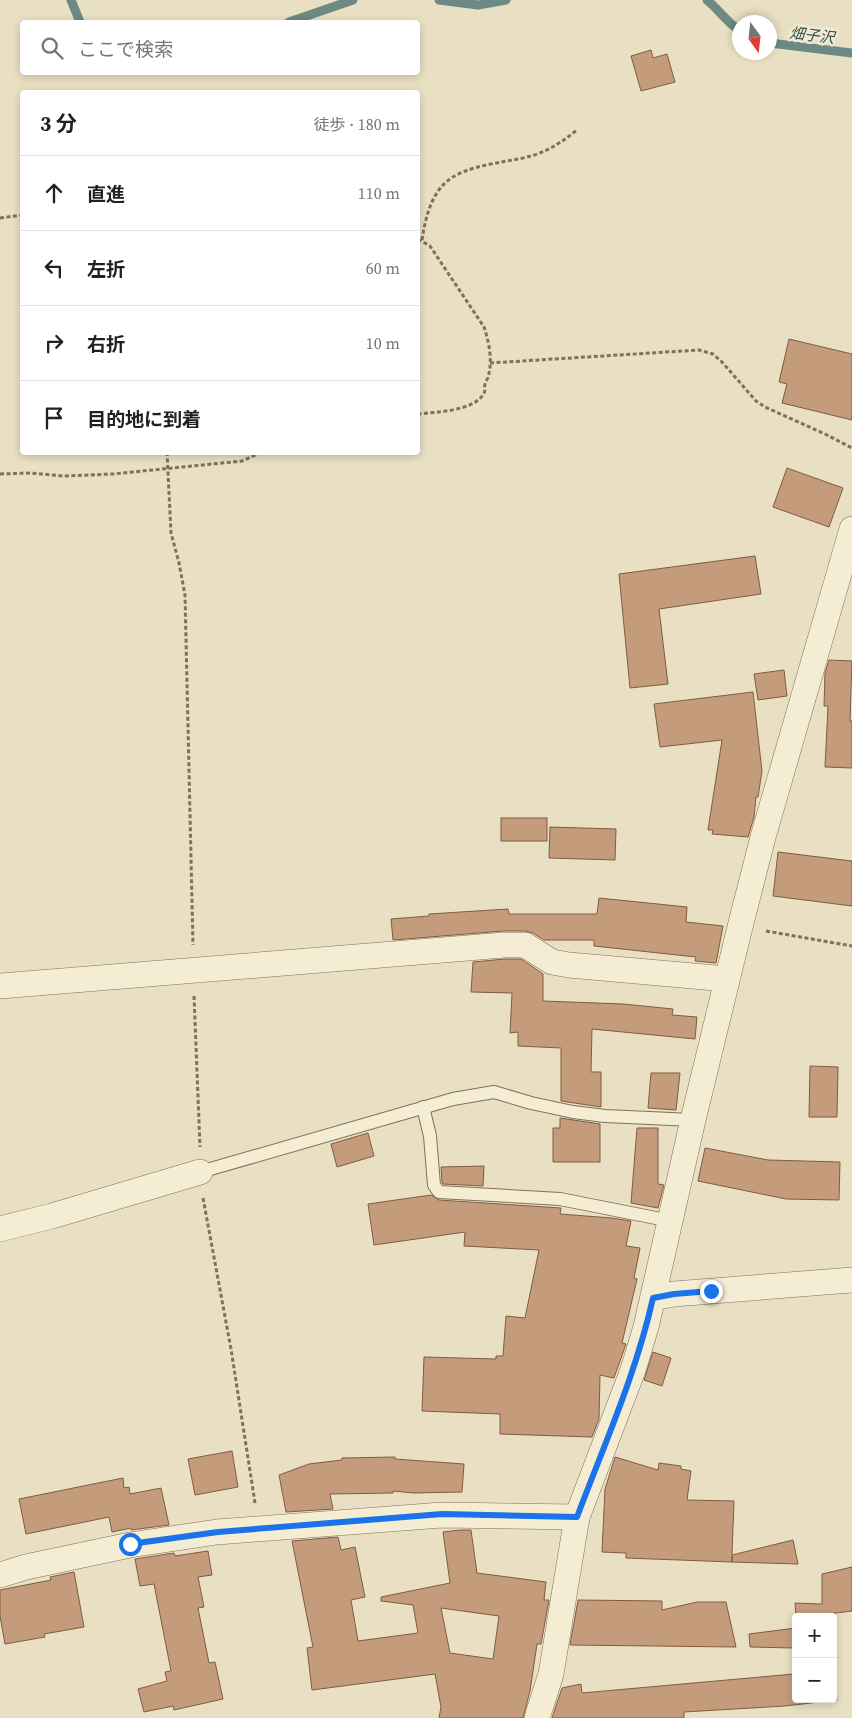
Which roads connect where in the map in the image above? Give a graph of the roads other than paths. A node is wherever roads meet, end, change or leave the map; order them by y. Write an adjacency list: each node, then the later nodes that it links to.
1 (852, 528): 2 (street)
2 (727, 979): 3 (street); 5 (street)
3 (0, 986)
4 (423, 1107): 5 (lane); 6 (lane); 7 (lane)
5 (693, 1120): 7 (street)
6 (200, 1172): 8 (street)
7 (670, 1222): 10 (street)
8 (0, 1229)
9 (852, 1280): 10 (street)
10 (653, 1298): 11 (street)
11 (577, 1517): 12 (street); 13 (street)
12 (0, 1575)
13 (537, 1718)

